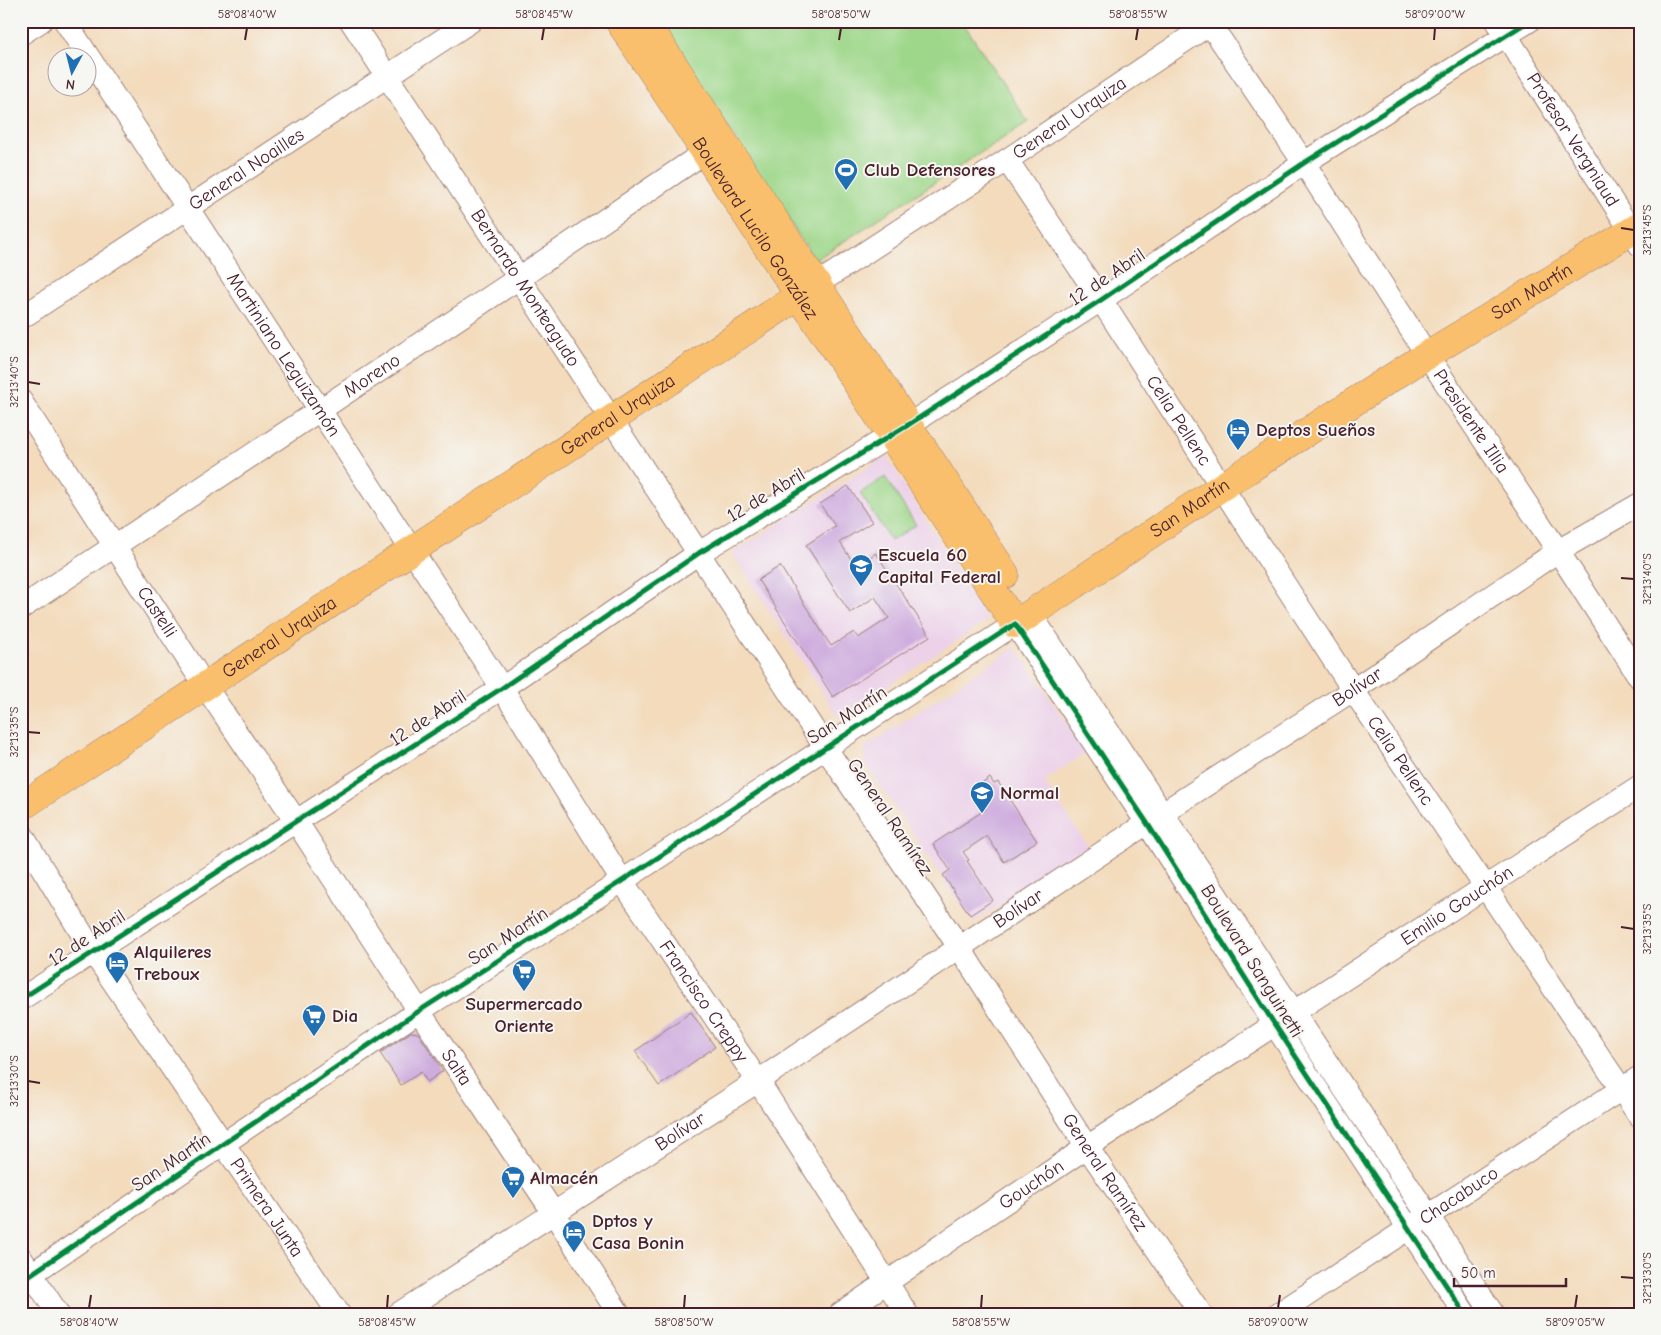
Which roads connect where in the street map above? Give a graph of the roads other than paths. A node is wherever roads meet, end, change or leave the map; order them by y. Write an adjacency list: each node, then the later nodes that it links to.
1 (41, 21): 10 (street)
2 (65, 21): 15 (street, Martiniano Leguizamón)
3 (351, 21): 11 (street, Bernardo Monteagudo)
4 (471, 21): 11 (street, General Noailles)
5 (619, 21): 12 (main road, Boulevard Lucilo González)
6 (644, 21): 12 (main road, Boulevard Lucilo González)
7 (1529, 21): 9 (street, 12 de Abril)
8 (1211, 22): 13 (street, General Urquiza); 14 (street, Presidente Illia)
9 (1502, 29): 14 (street, 12 de Abril); 16 (street, Profesor Vergniaud)
10 (21, 34)
11 (388, 77): 15 (street, General Noailles); 17 (street, Bernardo Monteagudo)
12 (714, 147): 17 (street, Moreno); 18 (main road, Boulevard Lucilo González)
13 (1007, 160): 18 (street, General Urquiza); 19 (street, Celia Pellenc)
14 (1304, 164): 19 (street, 12 de Abril); 21 (street, Presidente Illia)
15 (188, 208): 20 (street, General Noailles); 23 (street, Martiniano Leguizamón)
16 (1637, 234): 21 (main road, San Martín)
17 (519, 278): 23 (street, Moreno); 24 (street, Bernardo Monteagudo)
18 (808, 290): 24 (main road, General Urquiza); 25 (main road, Boulevard Lucilo González)
19 (1101, 300): 25 (street, 12 de Abril); 26 (street, Celia Pellenc)
20 (21, 318)
21 (1428, 355): 26 (main road, San Martín); 30 (street, Presidente Illia)
22 (21, 401): 28 (street, Castelli)
23 (320, 410): 28 (street, Moreno); 29 (street, Martiniano Leguizamón)
24 (612, 420): 29 (main road, General Urquiza); 31 (street, Bernardo Monteagudo)
25 (900, 430): 31 (street, 12 de Abril); 33 (main road, Boulevard Sanguinetti)
26 (1223, 486): 33 (main road, San Martín); 37 (street, Celia Pellenc)
27 (1640, 504): 30 (street, Bolívar)
28 (116, 545): 32 (street, Moreno); 35 (street, Castelli)
29 (412, 551): 35 (main road, General Urquiza); 36 (street, Martiniano Leguizamón)
30 (1558, 551): 34 (street, Presidente Illia); 37 (street, Bolívar)
31 (699, 553): 36 (street, 12 de Abril); 38 (street, General Ramírez)
32 (21, 608)
33 (1022, 618): 38 (street, San Martín); 41 (street, Boulevard Sanguinetti)
34 (1640, 678)
35 (205, 686): 40 (main road, General Urquiza); 42 (street, Castelli)
36 (502, 688): 42 (street, 12 de Abril); 44 (street, Francisco Creppy)
37 (1353, 690): 41 (street, Bolívar); 45 (street, Celia Pellenc)
38 (825, 747): 44 (street, San Martín); 46 (street, General Ramírez)
39 (1640, 786): 45 (street, Emilio Gouchón)
40 (21, 807)
41 (1154, 818): 46 (street, Bolívar); 50 (street, Boulevard Sanguinetti); 51 (street, Boulevard Sanguinetti)
42 (296, 821): 47 (street, 12 de Abril); 49 (street, Salta)
43 (21, 833): 47 (street, Primera Junta)
44 (622, 881): 49 (street, San Martín); 52 (street, Francisco Creppy)
45 (1485, 886): 50 (street, Emilio Gouchón); 53 (street, Celia Pellenc)
46 (959, 947): 52 (street, Bolívar); 56 (street, General Ramírez)
47 (93, 952): 48 (street, 12 de Abril); 55 (street, Primera Junta)
48 (21, 999)
49 (419, 1011): 55 (street, San Martín); 57 (street, Salta)
50 (1294, 1012): 51 (street, Emilio Gouchón); 58 (street, Boulevard Sanguinetti)
51 (1275, 1025): 56 (street, Gouchón); 59 (street, Boulevard Sanguinetti)
52 (758, 1081): 57 (street, Bolívar); 61 (street, Francisco Creppy)
53 (1631, 1083): 54 (street, Celia Pellenc); 58 (street, Chacabuco)
54 (1640, 1117)
55 (224, 1144): 60 (street, San Martín); 63 (street, Primera Junta)
56 (1087, 1148): 61 (street, Gouchón); 68 (street, General Ramírez)
57 (554, 1212): 64 (street, Bolívar); 65 (street, Salta)
58 (1428, 1216): 59 (street, Chacabuco); 71 (street, Boulevard Sanguinetti)
59 (1409, 1228): 69 (street, Chacabuco); 70 (street, Boulevard Sanguinetti)
60 (25, 1271): 62 (street)
61 (886, 1283): 66 (street, Gouchón); 67 (street, Francisco Creppy)
62 (58, 1314)
63 (339, 1314)
64 (398, 1314)
65 (619, 1314)
66 (840, 1314)
67 (907, 1314)
68 (1201, 1314)
69 (1278, 1314)
70 (1465, 1314)
71 (1492, 1314)

